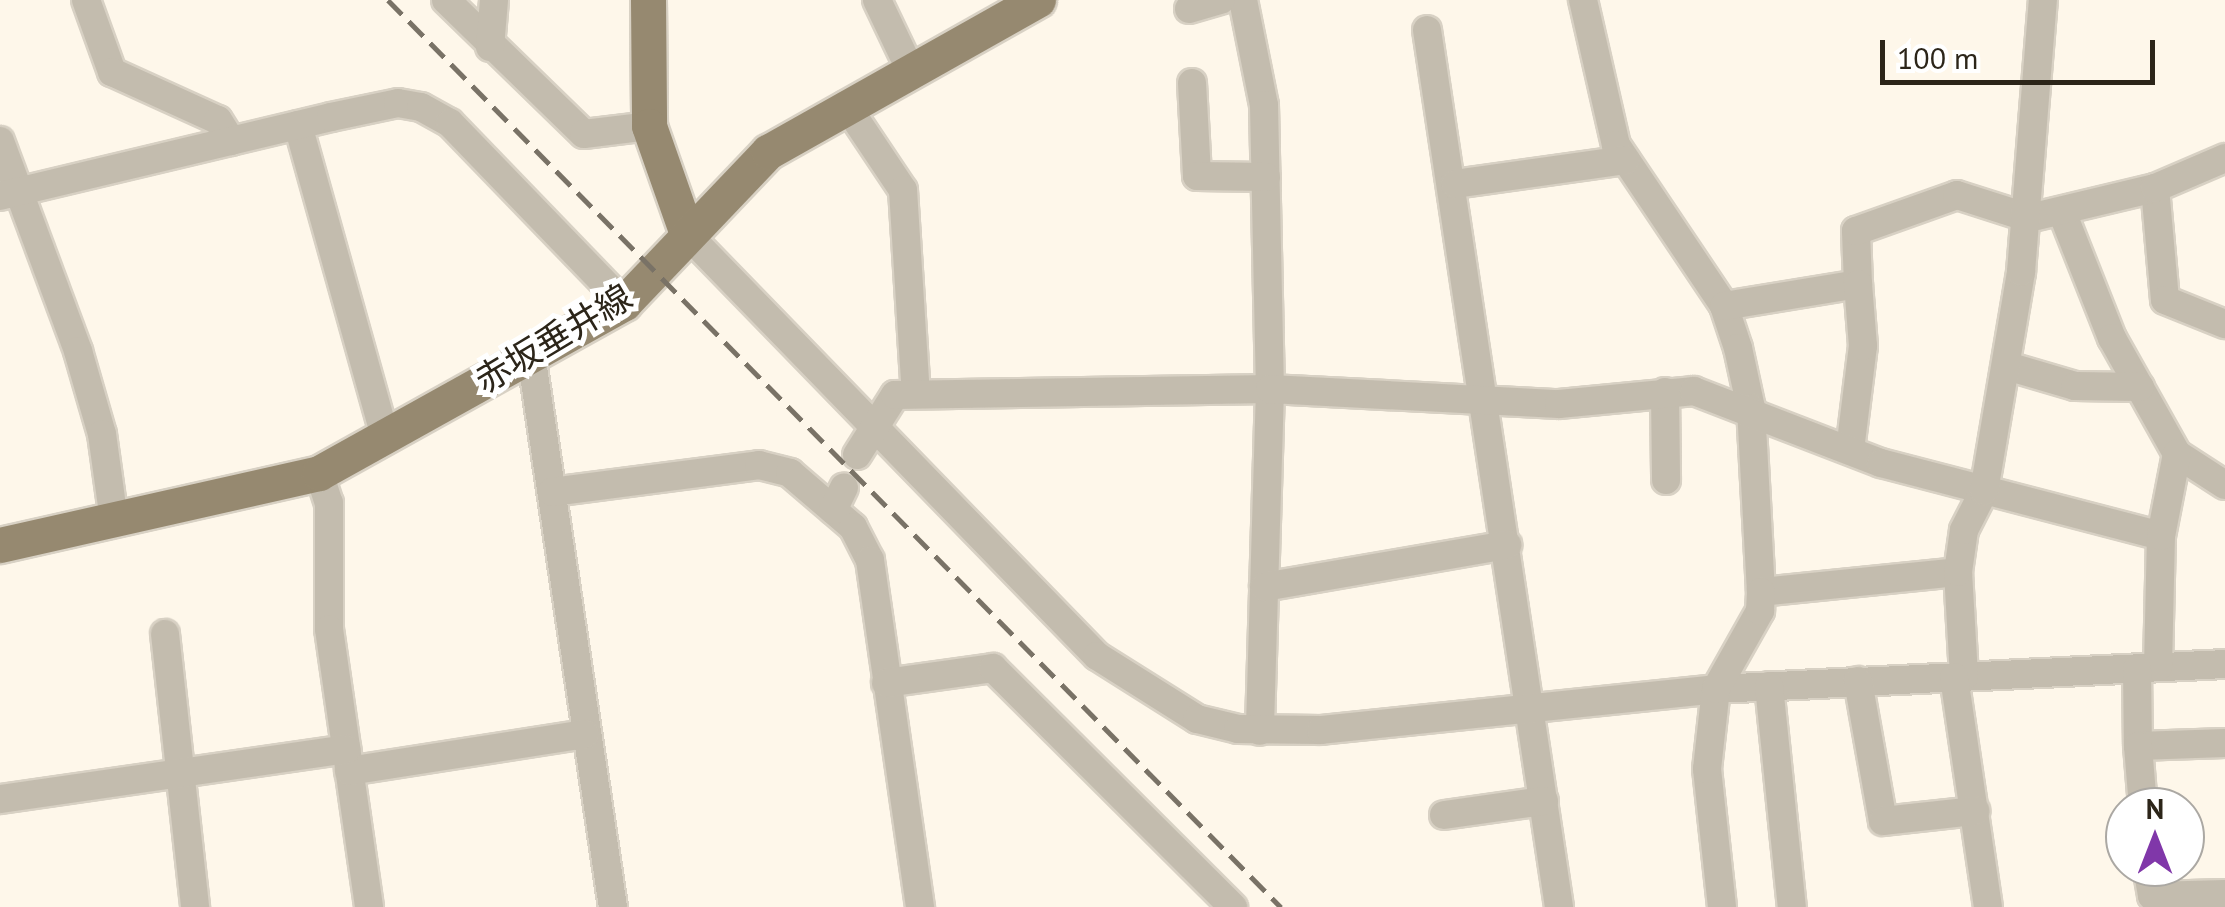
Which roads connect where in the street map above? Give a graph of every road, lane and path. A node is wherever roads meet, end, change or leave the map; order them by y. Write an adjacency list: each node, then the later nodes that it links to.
1 (86, 0): 19 (street)
2 (446, 0): 13 (street)
3 (494, 0): 13 (street)
4 (648, 0): 18 (main road)
5 (877, 0): 14 (street)
6 (1038, 0): 14 (main road, 赤坂垂井線)
7 (1221, 0): 11 (street)
8 (1243, 0): 23 (street)
9 (1583, 0): 22 (street)
10 (2043, 0): 28 (street)
11 (1189, 9)
12 (1427, 30): 24 (street)
13 (490, 47): 18 (street)
14 (909, 67): 16 (main road, 赤坂垂井線)
15 (1192, 83): 23 (street)
16 (846, 105): 29 (main road, 赤坂垂井線); 39 (street)
17 (298, 125): 19 (street); 31 (street); 43 (street)
18 (650, 126): 29 (main road)
19 (231, 141): 26 (street)
20 (0, 142): 26 (street)
21 (2225, 158): 25 (street)
22 (1626, 160): 24 (street); 32 (street)
23 (1266, 177): 37 (street)
24 (1455, 184): 40 (street)
25 (2155, 188): 27 (street); 33 (street)
26 (9, 194): 52 (street)
27 (2062, 212): 28 (street); 36 (street)
28 (2029, 218): 30 (street); 35 (street)
29 (687, 234): 31 (main road, 赤坂垂井線); 42 (street)
30 (1858, 284): 32 (street); 44 (street)
31 (624, 303): 34 (main road, 赤坂垂井線)
32 (1724, 306): 41 (street)
33 (2225, 324)
34 (531, 354): 43 (main road, 赤坂垂井線); 50 (street)
35 (2007, 366): 36 (street); 51 (street)
36 (2140, 387): 45 (street)
37 (1270, 388): 39 (street); 40 (street); 57 (street)
38 (1665, 392): 40 (street); 41 (street); 48 (street)
39 (916, 394): 42 (street)
40 (1488, 401): 55 (street)
41 (1751, 408): 44 (street); 58 (street)
42 (870, 424): 46 (street); 68 (street)
43 (385, 437): 47 (main road, 赤坂垂井線)
44 (1850, 450): 51 (street)
45 (2178, 454): 49 (street); 53 (street)
46 (856, 455)
47 (319, 473): 52 (main road, 赤坂垂井線); 72 (street)
48 (1666, 480)
49 (2225, 485)
50 (552, 492): 64 (street); 69 (street)
51 (1984, 492): 53 (street); 56 (street)
52 (114, 520): 54 (main road, 赤坂垂井線)
53 (2161, 536): 61 (street)
54 (0, 545)
55 (1507, 545): 57 (street); 67 (street)
56 (1958, 572): 58 (street); 62 (street)
57 (1264, 587): 68 (street)
58 (1762, 592): 66 (street)
59 (165, 634): 73 (street)
60 (2225, 664): 61 (street)
61 (2148, 668): 62 (street); 71 (street)
62 (1959, 677): 63 (street); 77 (street)
63 (1858, 681): 65 (street); 77 (street)
64 (886, 683): 85 (street); 86 (street)
65 (1769, 686): 66 (street); 88 (street)
66 (1716, 689): 67 (street); 87 (street)
67 (1530, 703): 68 (street); 76 (street)
68 (1260, 731)
69 (585, 734): 72 (street); 84 (street)
70 (2225, 743): 71 (street)
71 (2138, 746): 74 (street)
72 (347, 760): 73 (street); 83 (street)
73 (178, 773): 75 (street); 82 (street)
74 (2141, 787)
75 (0, 799)
76 (1544, 801): 78 (street); 81 (street)
77 (1975, 811): 89 (street)
78 (1444, 815)
79 (2151, 887): 80 (street)
80 (2225, 894)
81 (1550, 906)
82 (195, 907)
83 (369, 907)
84 (613, 907)
85 (920, 907)
86 (1233, 907)
87 (1722, 907)
88 (1792, 907)
89 (1988, 907)

